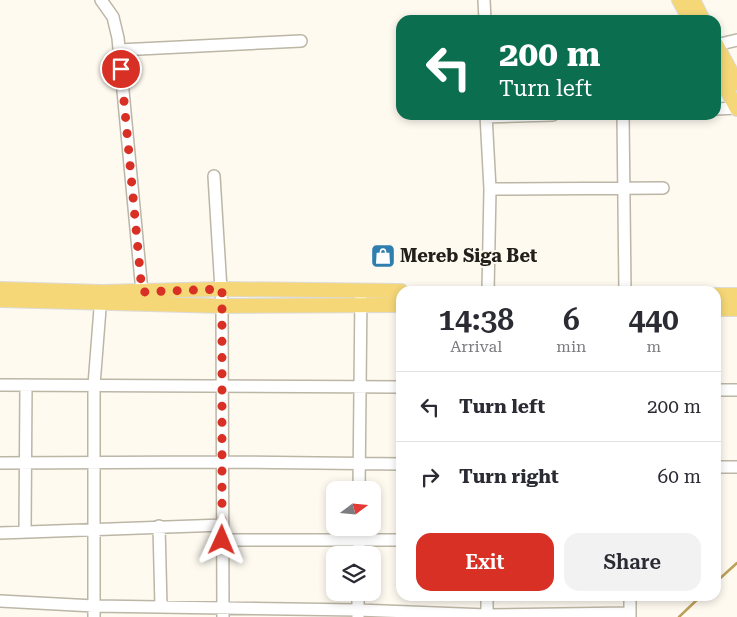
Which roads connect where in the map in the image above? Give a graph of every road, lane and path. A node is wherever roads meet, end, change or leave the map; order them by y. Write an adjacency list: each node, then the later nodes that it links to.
1 (101, 0): 11 (street)
2 (484, 0): 5 (street)
3 (679, 0): 6 (main road)
4 (692, 0): 7 (main road)
5 (485, 15)
6 (687, 15)
7 (700, 15)
8 (737, 40): 10 (street)
9 (301, 41): 11 (street)
10 (721, 44)
11 (119, 50): 29 (street)
12 (721, 54): 14 (main road)
13 (721, 79): 16 (main road)
14 (737, 83)
15 (721, 109): 16 (street)
16 (737, 109)
17 (486, 120): 22 (street)
18 (623, 120): 20 (street)
19 (214, 176): 26 (street)
20 (625, 188): 21 (street); 22 (street); 24 (street)
21 (663, 188)
22 (490, 189): 23 (street)
23 (488, 286)
24 (625, 286)
25 (0, 289): 32 (main road)
26 (222, 289): 27 (main road); 29 (main road); 36 (street)
27 (361, 290): 28 (main road); 34 (street)
28 (396, 291)
29 (142, 292): 32 (main road)
30 (721, 295): 31 (main road)
31 (737, 295)
32 (101, 297): 33 (main road); 36 (main road); 41 (street)
33 (0, 300)
34 (361, 305): 35 (main road); 36 (main road); 43 (street)
35 (396, 305)
36 (222, 306): 42 (street)
37 (721, 308): 38 (main road)
38 (737, 309)
39 (0, 384): 40 (street)
40 (26, 385): 41 (street); 50 (street)
41 (94, 385): 42 (street); 47 (street)
42 (223, 386): 43 (street); 48 (street)
43 (360, 387): 44 (street); 51 (street)
44 (396, 387)
45 (721, 390): 46 (street)
46 (737, 390)
47 (94, 462): 48 (street); 50 (street); 58 (street)
48 (223, 462): 51 (street); 56 (street)
49 (0, 463): 50 (street)
50 (26, 463): 59 (street)
51 (360, 464): 52 (street); 55 (street)
52 (396, 464)
53 (721, 467): 54 (street)
54 (737, 467)
55 (359, 481)
56 (223, 525): 57 (street); 62 (street)
57 (159, 526): 58 (street); 70 (street)
58 (94, 528): 59 (street); 71 (street)
59 (25, 532): 60 (street)
60 (0, 533)
61 (359, 536): 63 (street)
62 (222, 540): 63 (street); 72 (street)
63 (359, 540): 64 (street); 65 (street)
64 (396, 540)
65 (359, 546)
66 (358, 601): 73 (street)
67 (487, 601): 75 (street)
68 (630, 601): 74 (street)
69 (0, 602): 71 (street)
70 (161, 607): 71 (street); 72 (street)
71 (94, 611)
72 (223, 612): 73 (street)
73 (358, 614): 75 (street)
74 (630, 615): 75 (street)
75 (487, 616)

